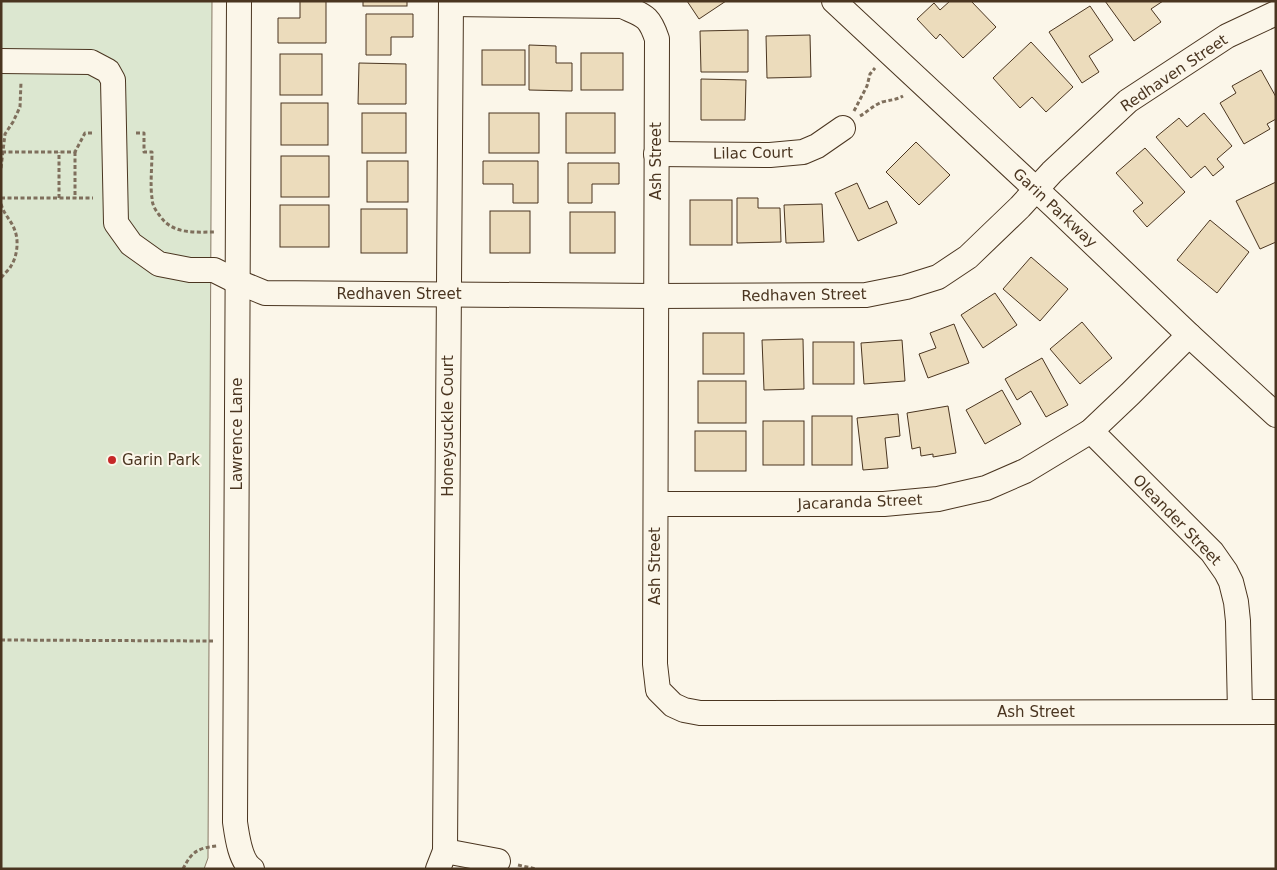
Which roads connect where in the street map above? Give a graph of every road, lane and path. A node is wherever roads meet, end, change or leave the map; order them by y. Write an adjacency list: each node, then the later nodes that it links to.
1 (239, 1): 20 (street, Lawrence Lane)
2 (834, 1): 5 (street, Garin Parkway)
3 (451, 3): 11 (street, Ash Street); 21 (street, Honeysuckle Court)
4 (1276, 13): 13 (street, Redhaven Street)
5 (888, 52): 7 (street, Garin Parkway); 8 (path)
6 (17, 61): 12 (path); 17 (street, Redhaven Street)
7 (923, 84): 8 (path); 13 (street, Garin Parkway)
8 (844, 127): 11 (street, Lilac Court)
9 (60, 152): 15 (path)
10 (75, 152): 16 (path)
11 (656, 154): 22 (street, Ash Street)
12 (1, 168)
13 (1036, 189): 22 (street, Redhaven Street); 23 (street, Garin Parkway)
14 (1, 198): 15 (path)
15 (59, 198): 16 (path)
16 (75, 198): 17 (path)
17 (115, 198): 20 (street, Redhaven Street)
18 (1, 204): 19 (path)
19 (1, 278)
20 (238, 282): 21 (street, Redhaven Street); 28 (street, Lawrence Lane)
21 (449, 294): 22 (street, Redhaven Street); 32 (street, Honeysuckle Court)
22 (656, 296): 26 (street, Ash Street)
23 (1189, 335): 24 (street, Garin Parkway); 25 (street, Jacaranda Street)
24 (1276, 415)
25 (1090, 432): 26 (street, Jacaranda Street); 29 (street, Oleander Street)
26 (656, 504): 29 (street, Ash Street)
27 (1, 640): 28 (path)
28 (236, 641): 31 (street, Lawrence Lane)
29 (1240, 712): 30 (street, Ash Street)
30 (1276, 712)
31 (238, 844): 34 (street, Lawrence Lane); 35 (path)
32 (442, 860): 33 (street)
33 (498, 861)
34 (250, 867)
35 (183, 869)

